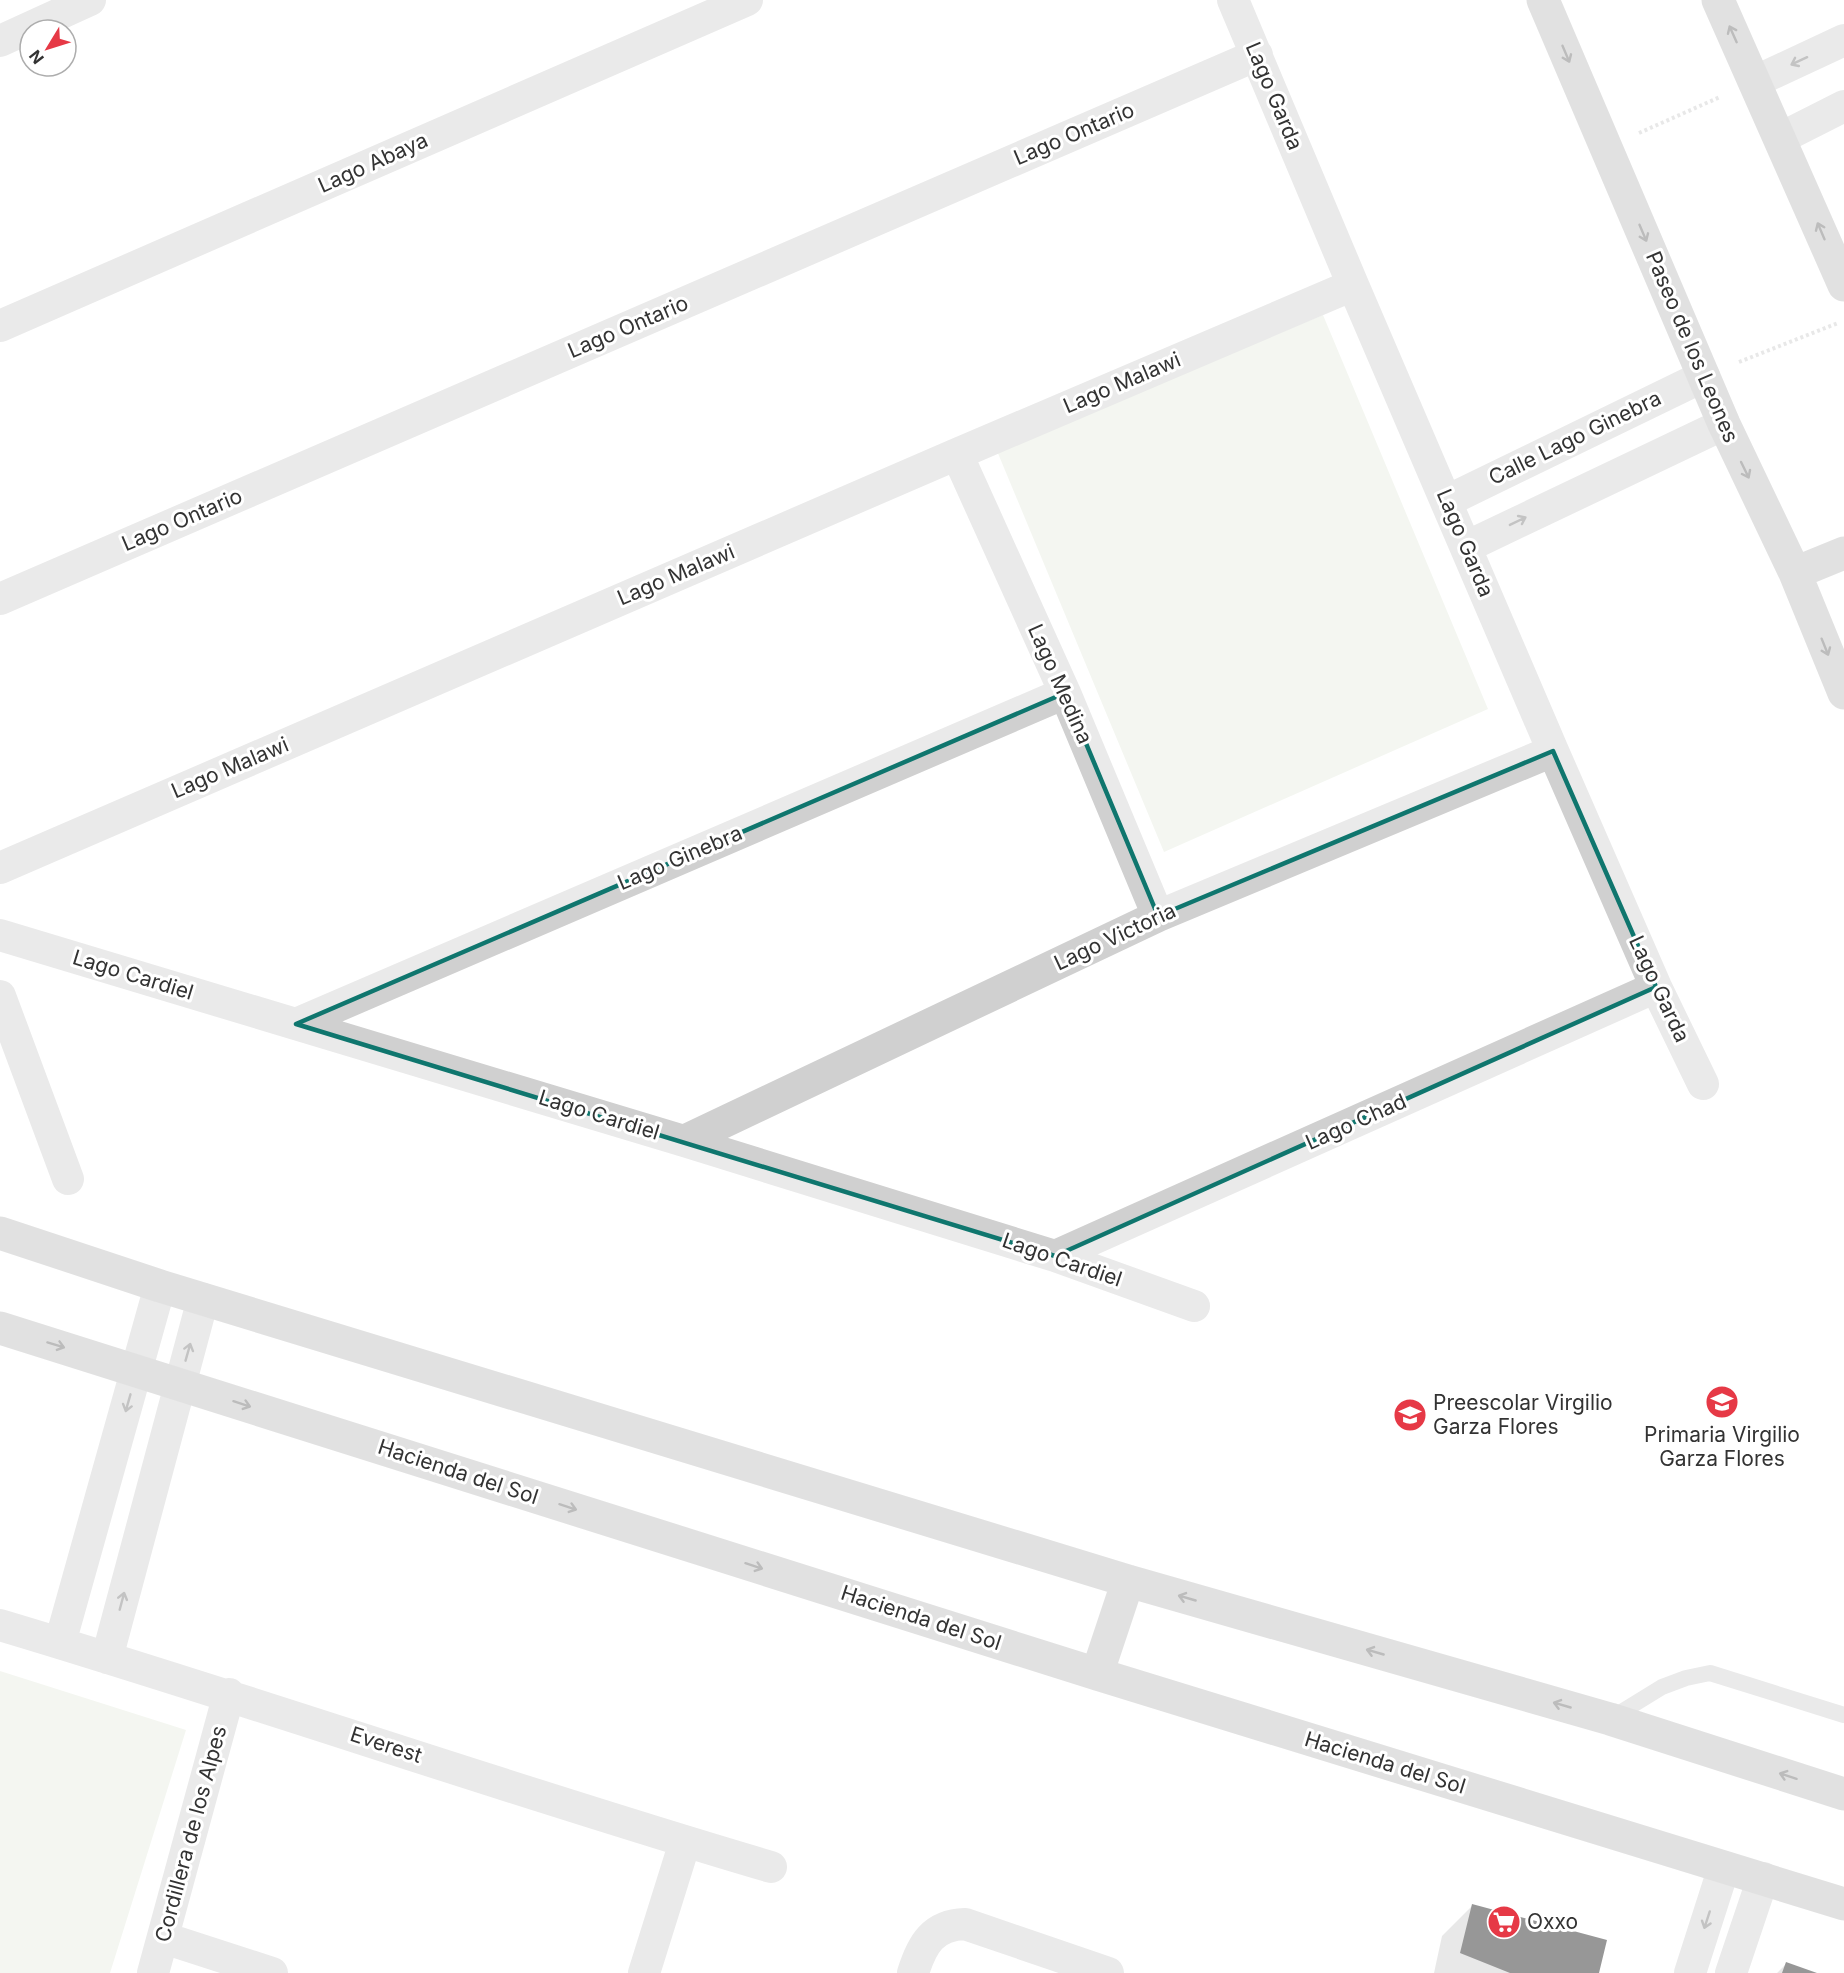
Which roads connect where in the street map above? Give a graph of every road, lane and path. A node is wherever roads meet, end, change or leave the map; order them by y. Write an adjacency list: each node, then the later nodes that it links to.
1 (90, 0): 7 (street)
2 (747, 0): 16 (street, Lago Abaya)
3 (1233, 0): 8 (street, Lago Garda)
4 (1543, 0): 12 (street, Paseo de los Leones, one-way to 12)
5 (1718, 0): 9 (street, one-way to 5)
6 (1844, 40): 9 (street, one-way to 9)
7 (0, 41)
8 (1257, 55): 13 (street, Lago Garda); 26 (street, Lago Ontario)
9 (1754, 82): 11 (street); 12 (path)
10 (1844, 106): 11 (street)
11 (1780, 138): 14 (street, one-way to 11)
12 (1606, 148): 17 (street, Paseo de los Leones, one-way to 17)
13 (1353, 285): 20 (street, Lago Malawi); 22 (street, Lago Garda)
14 (1844, 285)
15 (1844, 320): 17 (path)
16 (0, 326)
17 (1704, 376): 18 (street, Paseo de los Leones); 19 (street, Calle Lago Ginebra)
18 (1724, 424): 21 (street); 25 (street, Paseo de los Leones, one-way to 25)
19 (1573, 440): 21 (street); 22 (street, Calle Lago Ginebra)
20 (957, 454): 27 (street, Lago Medina); 30 (street, Lago Malawi)
21 (1592, 486): 23 (street, one-way to 21)
22 (1447, 501): 23 (street, Lago Garda)
23 (1466, 547): 29 (street, Lago Garda)
24 (1844, 553): 25 (street)
25 (1795, 573): 28 (street, Paseo de los Leones, one-way to 28)
26 (0, 599)
27 (1065, 693): 31 (street, Lago Medina); 35 (street, Lago Ginebra)
28 (1844, 693)
29 (1553, 751): 31 (street, Lago Victoria); 33 (street, Lago Garda)
30 (0, 868)
31 (1158, 916): 37 (street, Lago Victoria)
32 (0, 935): 35 (street, Lago Cardiel)
33 (1656, 987): 36 (street, Lago Garda); 40 (street, Lago Chad)
34 (0, 996): 38 (street)
35 (296, 1024): 37 (street, Lago Cardiel)
36 (1703, 1084)
37 (684, 1141): 40 (street, Lago Cardiel)
38 (68, 1179)
39 (0, 1233): 41 (street)
40 (1055, 1256): 43 (street, Lago Cardiel)
41 (160, 1286): 42 (street); 45 (street)
42 (203, 1299): 46 (street, one-way to 42); 49 (street)
43 (1194, 1306)
44 (0, 1328): 45 (street, Hacienda del Sol, one-way to 45)
45 (137, 1370): 46 (street, Hacienda del Sol); 47 (street, one-way to 47)
46 (179, 1384): 48 (street); 53 (street, Hacienda del Sol, one-way to 53)
47 (99, 1504): 48 (street); 51 (street)
48 (144, 1517): 52 (street, one-way to 48)
49 (1128, 1581): 53 (street); 56 (street, one-way to 49)
50 (0, 1625): 51 (street, Everest)
51 (60, 1643): 52 (street, Everest)
52 (107, 1658): 54 (street, Everest)
53 (1097, 1674): 60 (street, Hacienda del Sol)
54 (229, 1694): 58 (street, Everest); 63 (street, Cordillera de los Alpes)
55 (1844, 1715): 56 (lane)
56 (1610, 1719): 57 (street, one-way to 56)
57 (1844, 1794)
58 (685, 1842): 59 (street, Everest); 66 (street)
59 (771, 1867)
60 (1724, 1867): 61 (street, Hacienda del Sol); 69 (street, one-way to 69)
61 (1763, 1878): 62 (street, Hacienda del Sol); 70 (street)
62 (1844, 1904)
63 (164, 1938): 64 (street, Cordillera de los Alpes); 65 (street)
64 (153, 1973)
65 (272, 1973)
66 (644, 1973)
67 (913, 1973): 68 (street)
68 (1108, 1973)
69 (1690, 1973)
70 (1731, 1973)

